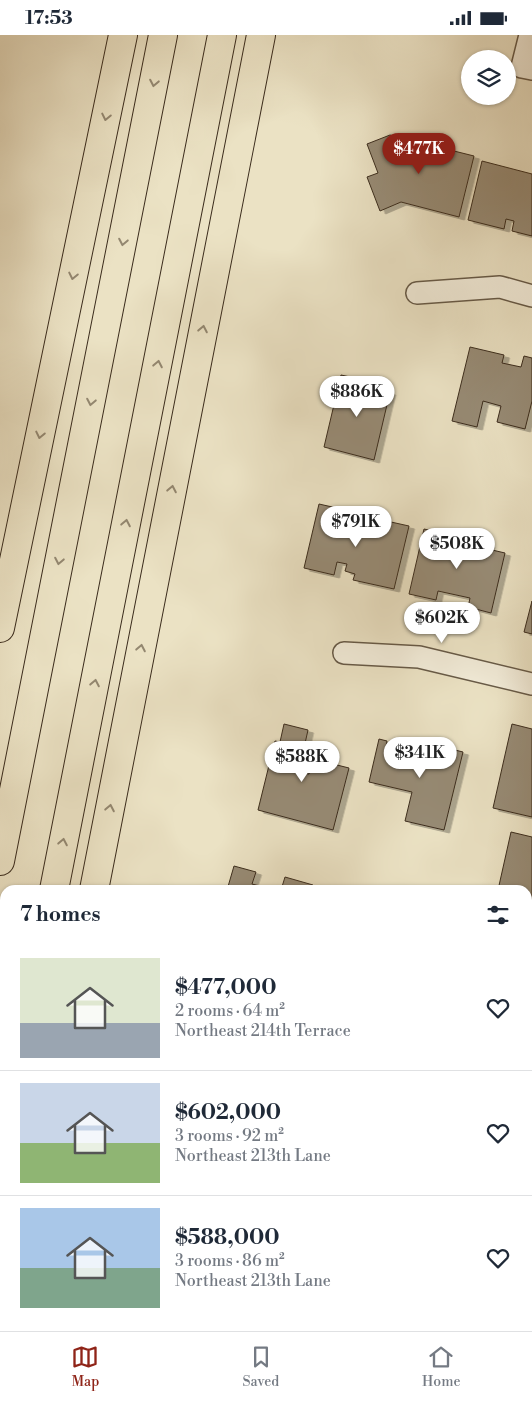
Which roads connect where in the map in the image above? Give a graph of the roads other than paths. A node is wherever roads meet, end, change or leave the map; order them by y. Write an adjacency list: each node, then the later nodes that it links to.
1 (123, 35): 9 (highway, one-way to 9)
2 (164, 35): 12 (highway, one-way to 12)
3 (222, 35): 13 (highway, one-way to 3)
4 (261, 35): 14 (highway, one-way to 4)
5 (530, 35): 6 (street)
6 (527, 68)
7 (417, 293): 8 (street)
8 (532, 296)
9 (0, 628)
10 (344, 653): 11 (street)
11 (532, 684)
12 (0, 861)
13 (55, 885)
14 (95, 885)

